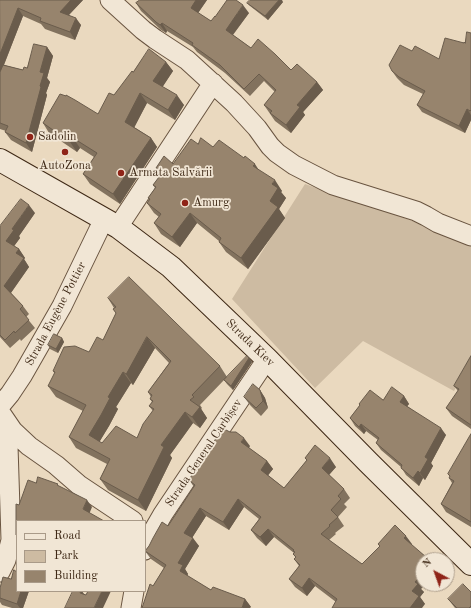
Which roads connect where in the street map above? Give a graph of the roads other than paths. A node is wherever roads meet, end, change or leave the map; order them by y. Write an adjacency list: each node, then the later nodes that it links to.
1 (110, 0): 2 (street)
2 (213, 83): 4 (street, Strada Eugène Pottier); 5 (street)
3 (0, 160): 4 (main road, Strada Kiev)
4 (111, 223): 6 (main road, Strada Kiev); 7 (street, Strada Eugène Pottier)
5 (471, 236)
6 (267, 360): 11 (street, Strada General Carbîșev); 12 (main road, Strada Kiev)
7 (0, 406)
8 (0, 412): 10 (street)
9 (0, 417): 13 (street)
10 (132, 520)
11 (147, 537)
12 (471, 564)
13 (0, 572)
14 (134, 592): 15 (street)
15 (131, 608)

